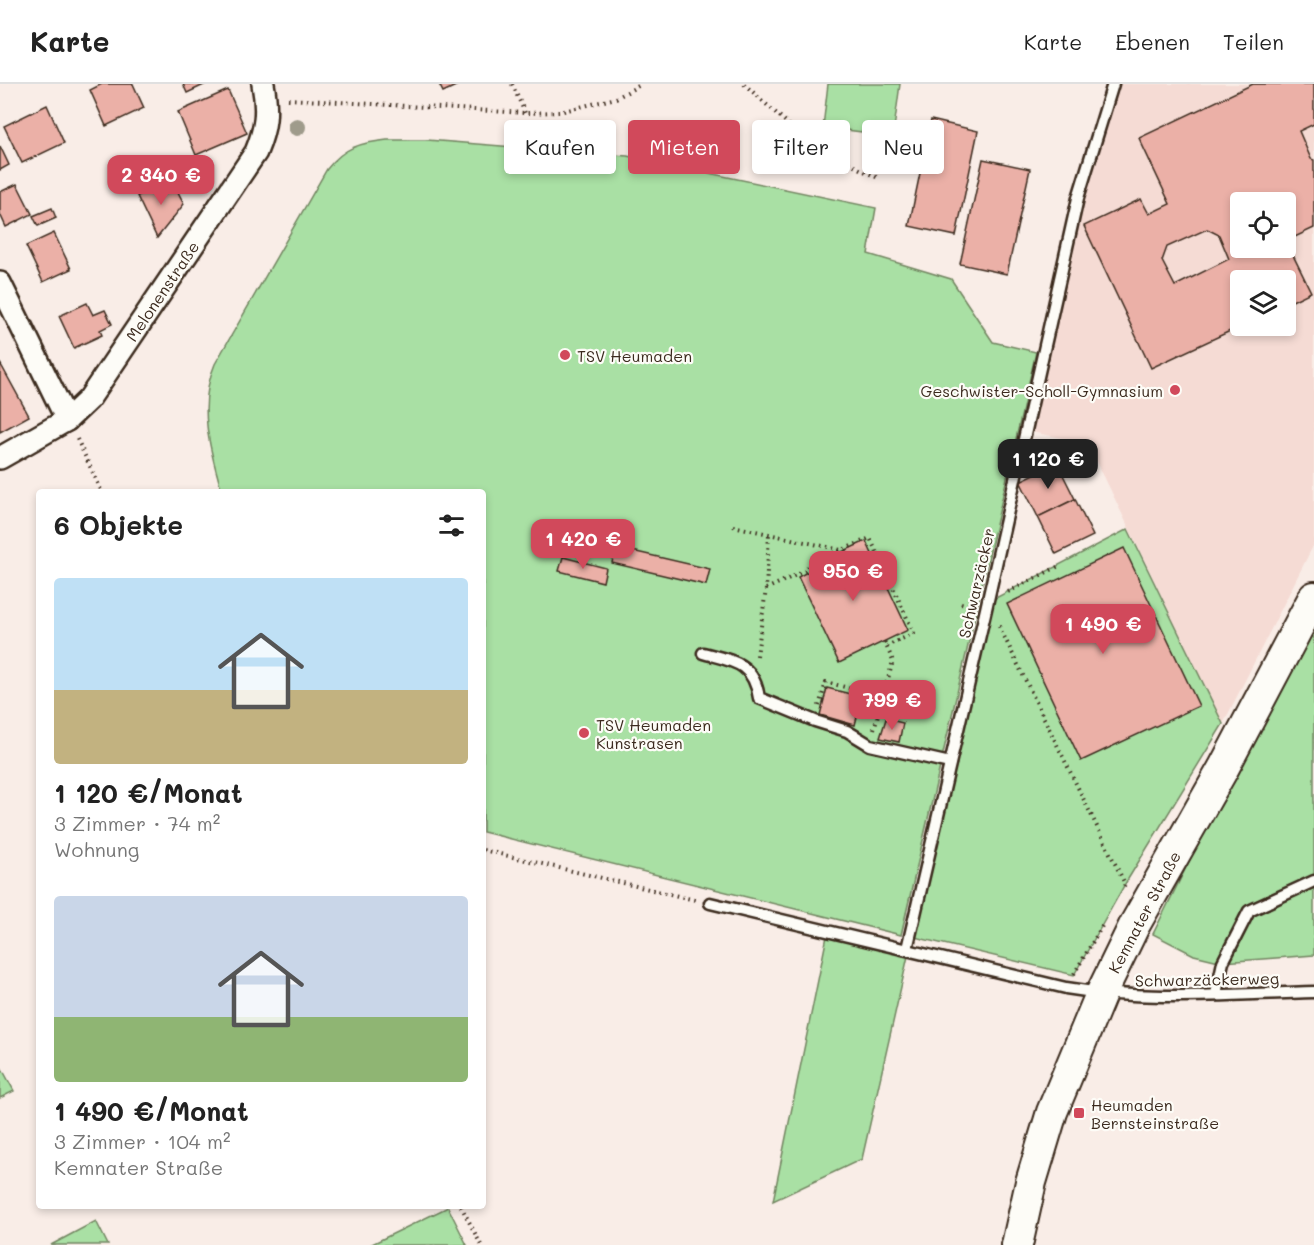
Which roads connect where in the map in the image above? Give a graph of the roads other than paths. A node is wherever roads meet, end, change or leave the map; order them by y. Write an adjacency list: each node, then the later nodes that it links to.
1 (1113, 84): 8 (lane, Schwarzäcker)
2 (265, 93): 4 (street, Melonenstraße)
3 (0, 283): 4 (street)
4 (67, 420): 5 (street, Melonenstraße)
5 (0, 458)
6 (1314, 597): 13 (street, Kemnater Straße)
7 (703, 653): 8 (lane)
8 (950, 763): 11 (lane, Schwarzäcker)
9 (1314, 881): 14 (lane)
10 (710, 903): 11 (lane, Schwarzäckerweg)
11 (907, 949): 13 (lane, Schwarzäckerweg)
12 (1314, 992): 14 (lane, Schwarzäckerweg)
13 (1101, 994): 14 (lane, Schwarzäckerweg); 15 (street, Kemnater Straße)
14 (1216, 994)
15 (1017, 1245)

